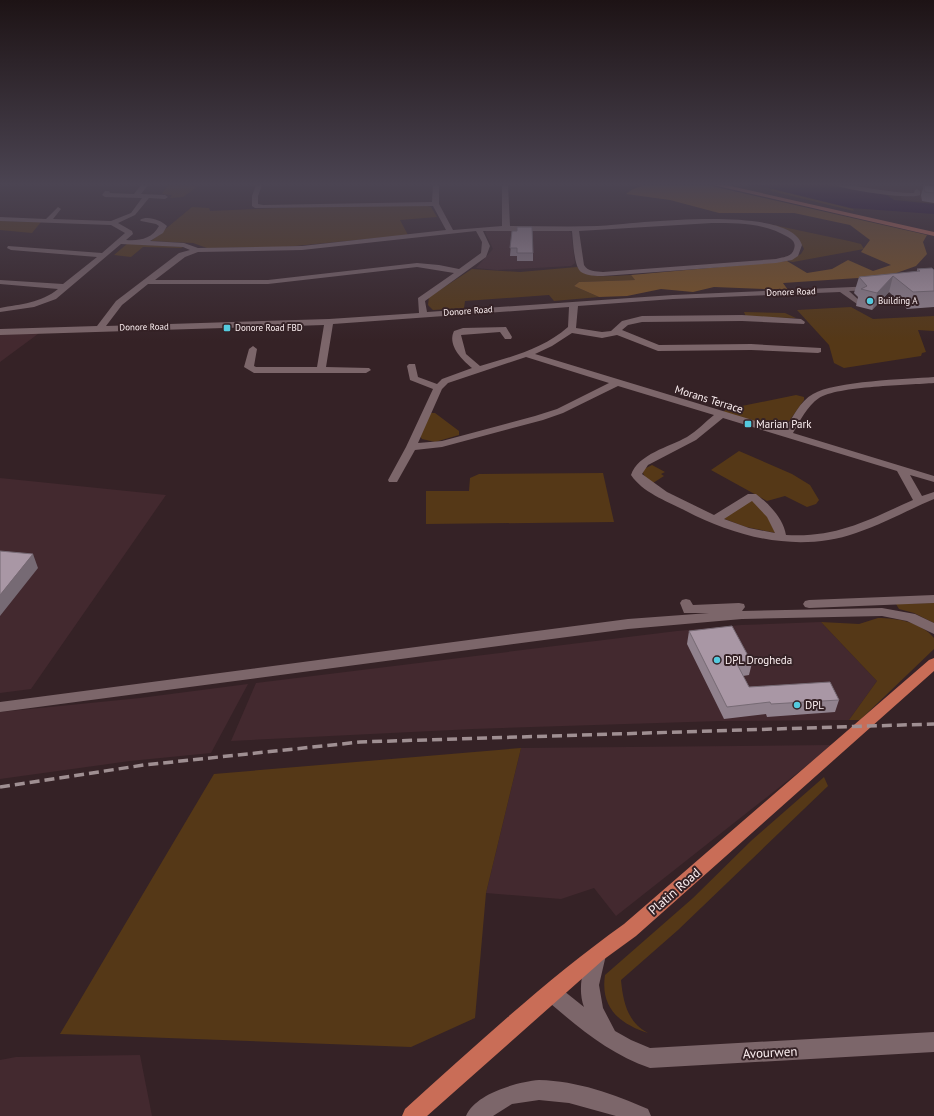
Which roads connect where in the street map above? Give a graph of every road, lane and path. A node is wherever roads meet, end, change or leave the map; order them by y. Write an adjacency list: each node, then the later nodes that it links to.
1 (126, 237): 7 (street)
2 (150, 237): 8 (street)
3 (397, 237): 10 (street)
4 (483, 237): 12 (street)
5 (576, 237): 6 (street)
6 (794, 237)
7 (121, 242): 8 (street); 11 (street)
8 (142, 242): 10 (street)
9 (10, 248): 11 (street)
10 (197, 250): 14 (street)
11 (104, 256): 15 (street)
12 (460, 272): 14 (street); 21 (street)
13 (0, 282): 15 (street)
14 (146, 282): 24 (street)
15 (66, 287): 20 (street)
16 (881, 288): 17 (street, Donore Road)
17 (843, 290): 18 (street); 19 (street, Donore Road)
18 (857, 302)
19 (573, 303): 21 (street, Donore Road); 25 (street)
20 (0, 310)
21 (423, 315): 22 (street, Donore Road)
22 (329, 322): 24 (street, Donore Road); 34 (street)
23 (801, 322): 26 (street)
24 (100, 328): 27 (street, Donore Road)
25 (570, 330): 26 (street); 31 (street)
26 (616, 331): 30 (street)
27 (0, 332)
28 (508, 337): 33 (street)
29 (253, 349): 34 (street)
30 (818, 350)
31 (525, 354): 33 (street); 37 (street, Morans Terrace)
32 (412, 366): 38 (street)
33 (477, 368): 38 (street)
34 (321, 370): 35 (street)
35 (366, 370)
36 (934, 380): 40 (street)
37 (616, 383): 39 (street, Morans Terrace); 41 (street)
38 (438, 388): 41 (street)
39 (720, 415): 40 (street, Morans Terrace); 47 (street)
40 (787, 435): 42 (street, Morans Terrace)
41 (411, 447): 44 (street)
42 (902, 470): 43 (street, Morans Terrace); 46 (street)
43 (934, 479)
44 (393, 480)
45 (934, 495): 46 (street)
46 (919, 501): 48 (street)
47 (715, 520): 48 (street); 48 (street)
48 (781, 537)
49 (934, 599): 51 (street)
50 (686, 603): 51 (street)
51 (822, 608): 52 (street); 54 (street)
52 (934, 629)
53 (934, 663): 55 (main road, Platin Road)
54 (0, 707)
55 (597, 954): 56 (main road, Platin Road); 57 (street, Avourwen)
56 (552, 993): 57 (street, Avourwen); 59 (main road, Platin Road)
57 (611, 1039): 58 (street, Avourwen)
58 (934, 1042)
59 (412, 1116)
60 (476, 1116): 61 (street)
61 (641, 1116)

